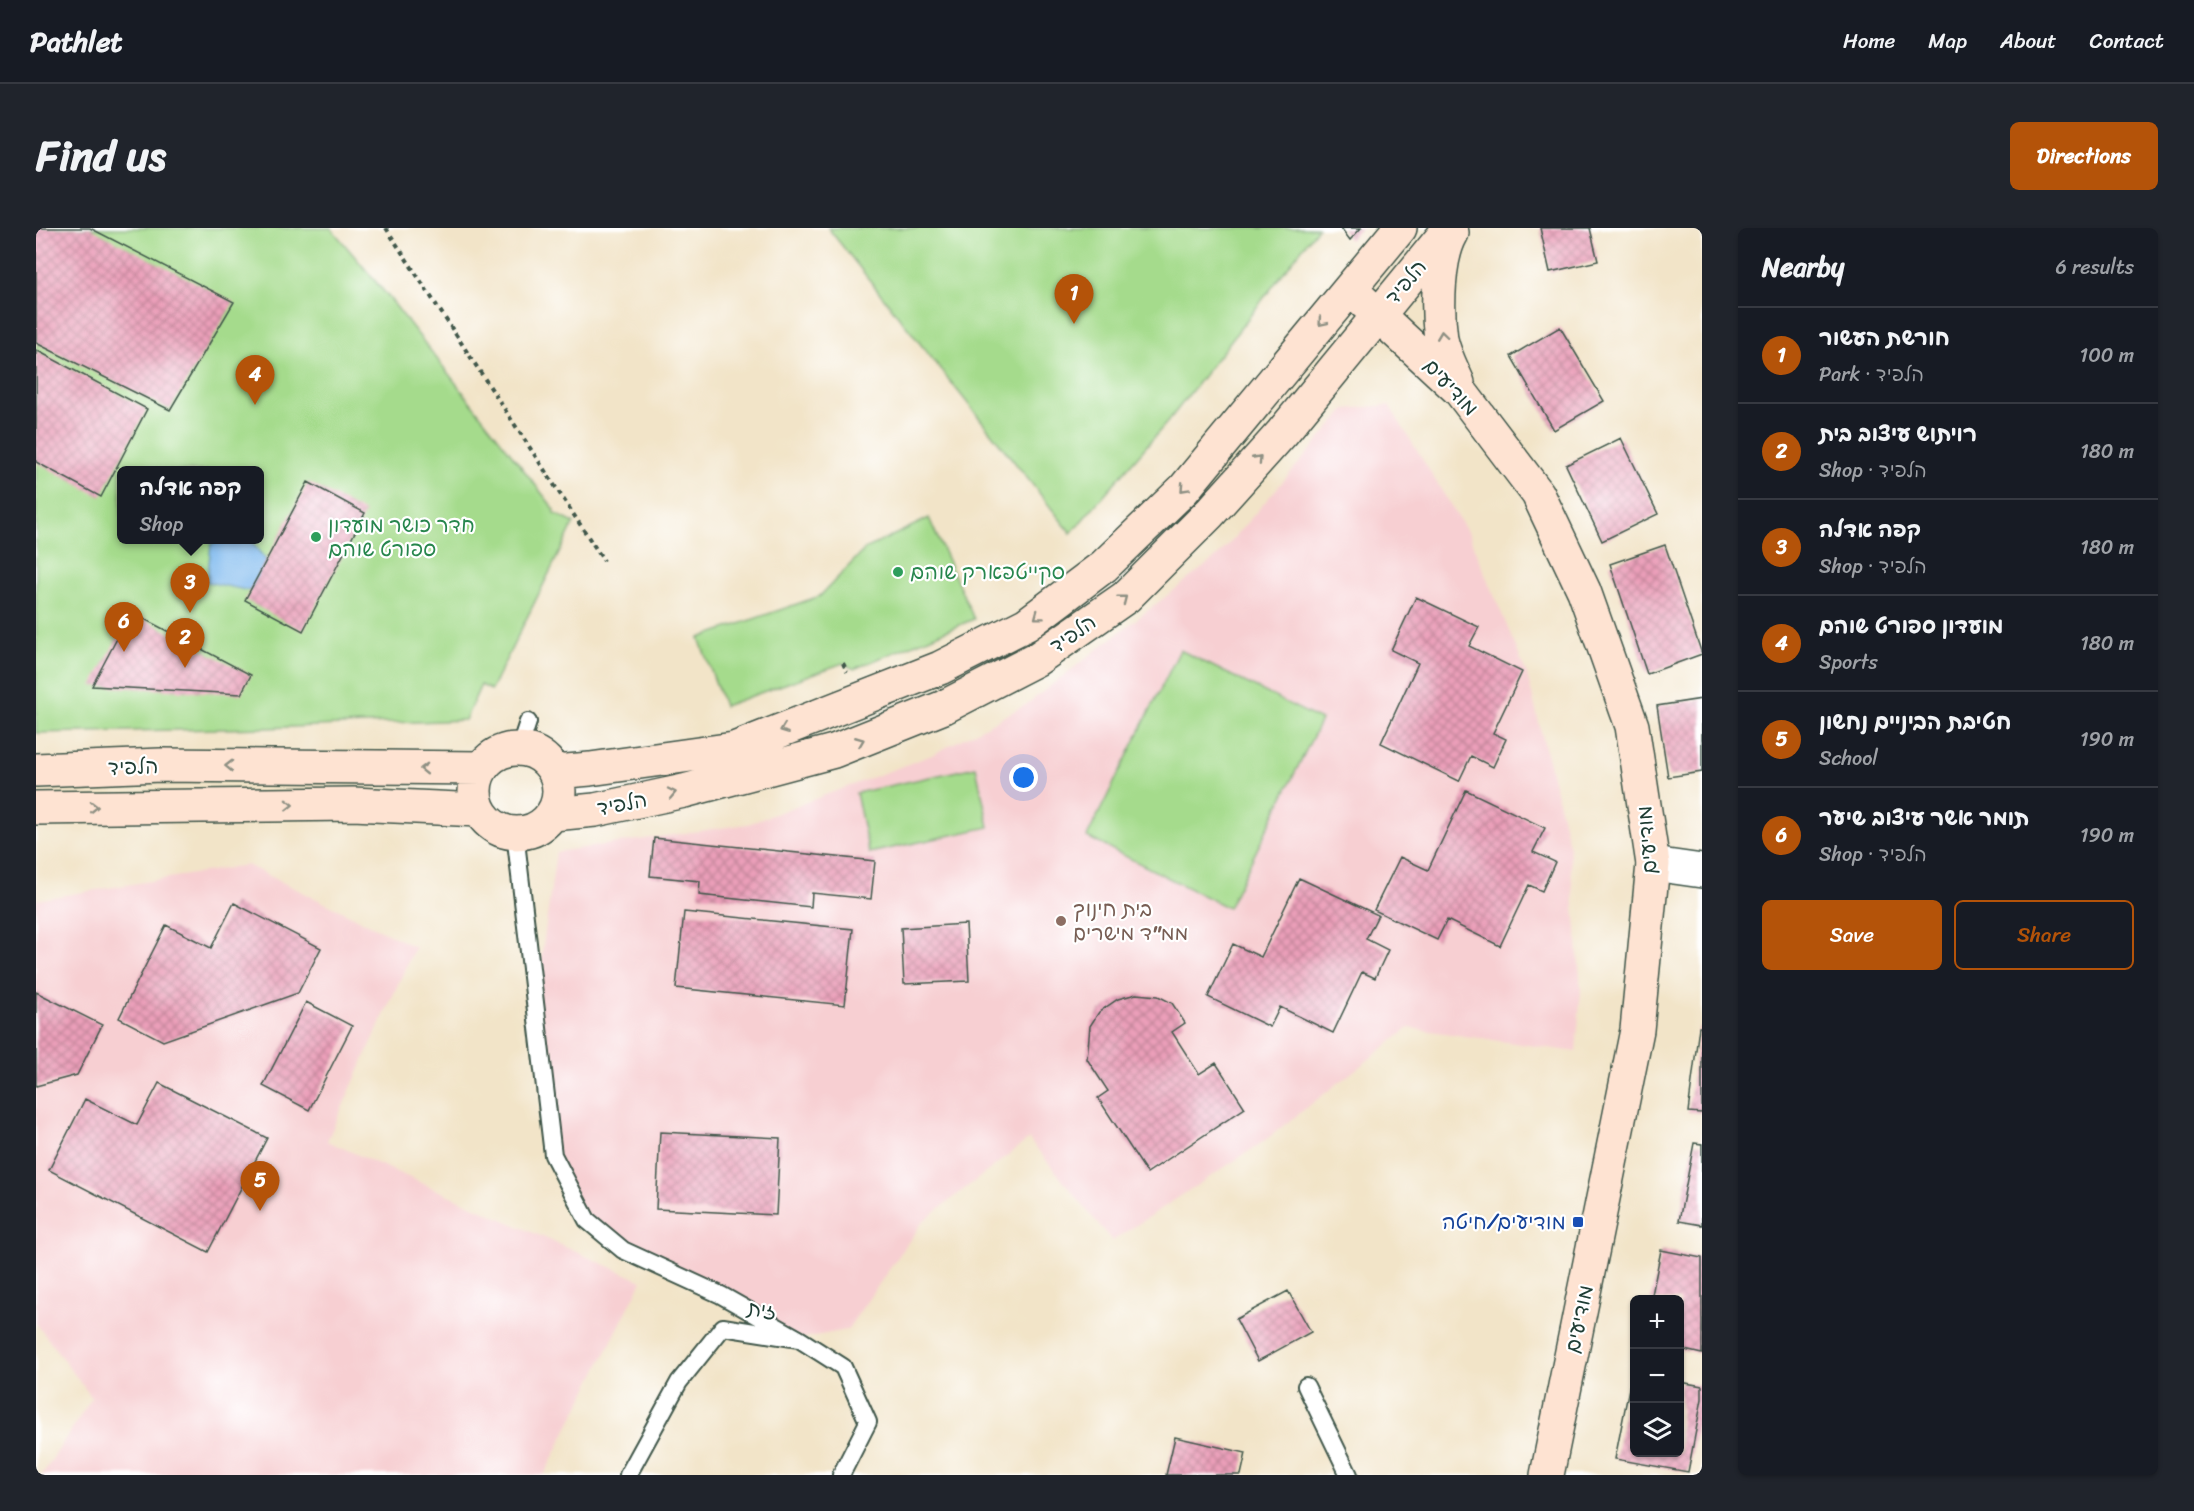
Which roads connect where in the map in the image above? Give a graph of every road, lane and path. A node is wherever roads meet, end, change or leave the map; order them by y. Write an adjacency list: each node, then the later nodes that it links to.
1 (1400, 228): 4 (street, הלפיד)
2 (1453, 228): 5 (street, הלפיד); 6 (street, one-way to 2)
3 (388, 229): 7 (path)
4 (1350, 289): 5 (street, מודיעים); 10 (street, הלפיד, one-way to 10)
5 (1378, 315): 6 (street, מודיעים); 13 (street, הלפיד, one-way to 5)
6 (1460, 391): 15 (street, מודיעים)
7 (603, 561)
8 (482, 768): 9 (street, הלפיד, one-way to 9); 10 (street); 12 (street)
9 (36, 770)
10 (555, 772): 13 (street)
11 (36, 808): 12 (street, הלפיד, one-way to 12)
12 (479, 810): 14 (street)
13 (553, 814): 14 (street)
14 (515, 833): 17 (lane)
15 (1653, 864): 16 (street); 22 (street, מודיעים)
16 (1702, 871)
17 (799, 1339): 19 (lane, זית); 20 (lane, זית)
18 (1306, 1386): 21 (lane)
19 (628, 1475)
20 (841, 1475)
21 (1349, 1475)
22 (1547, 1475)

